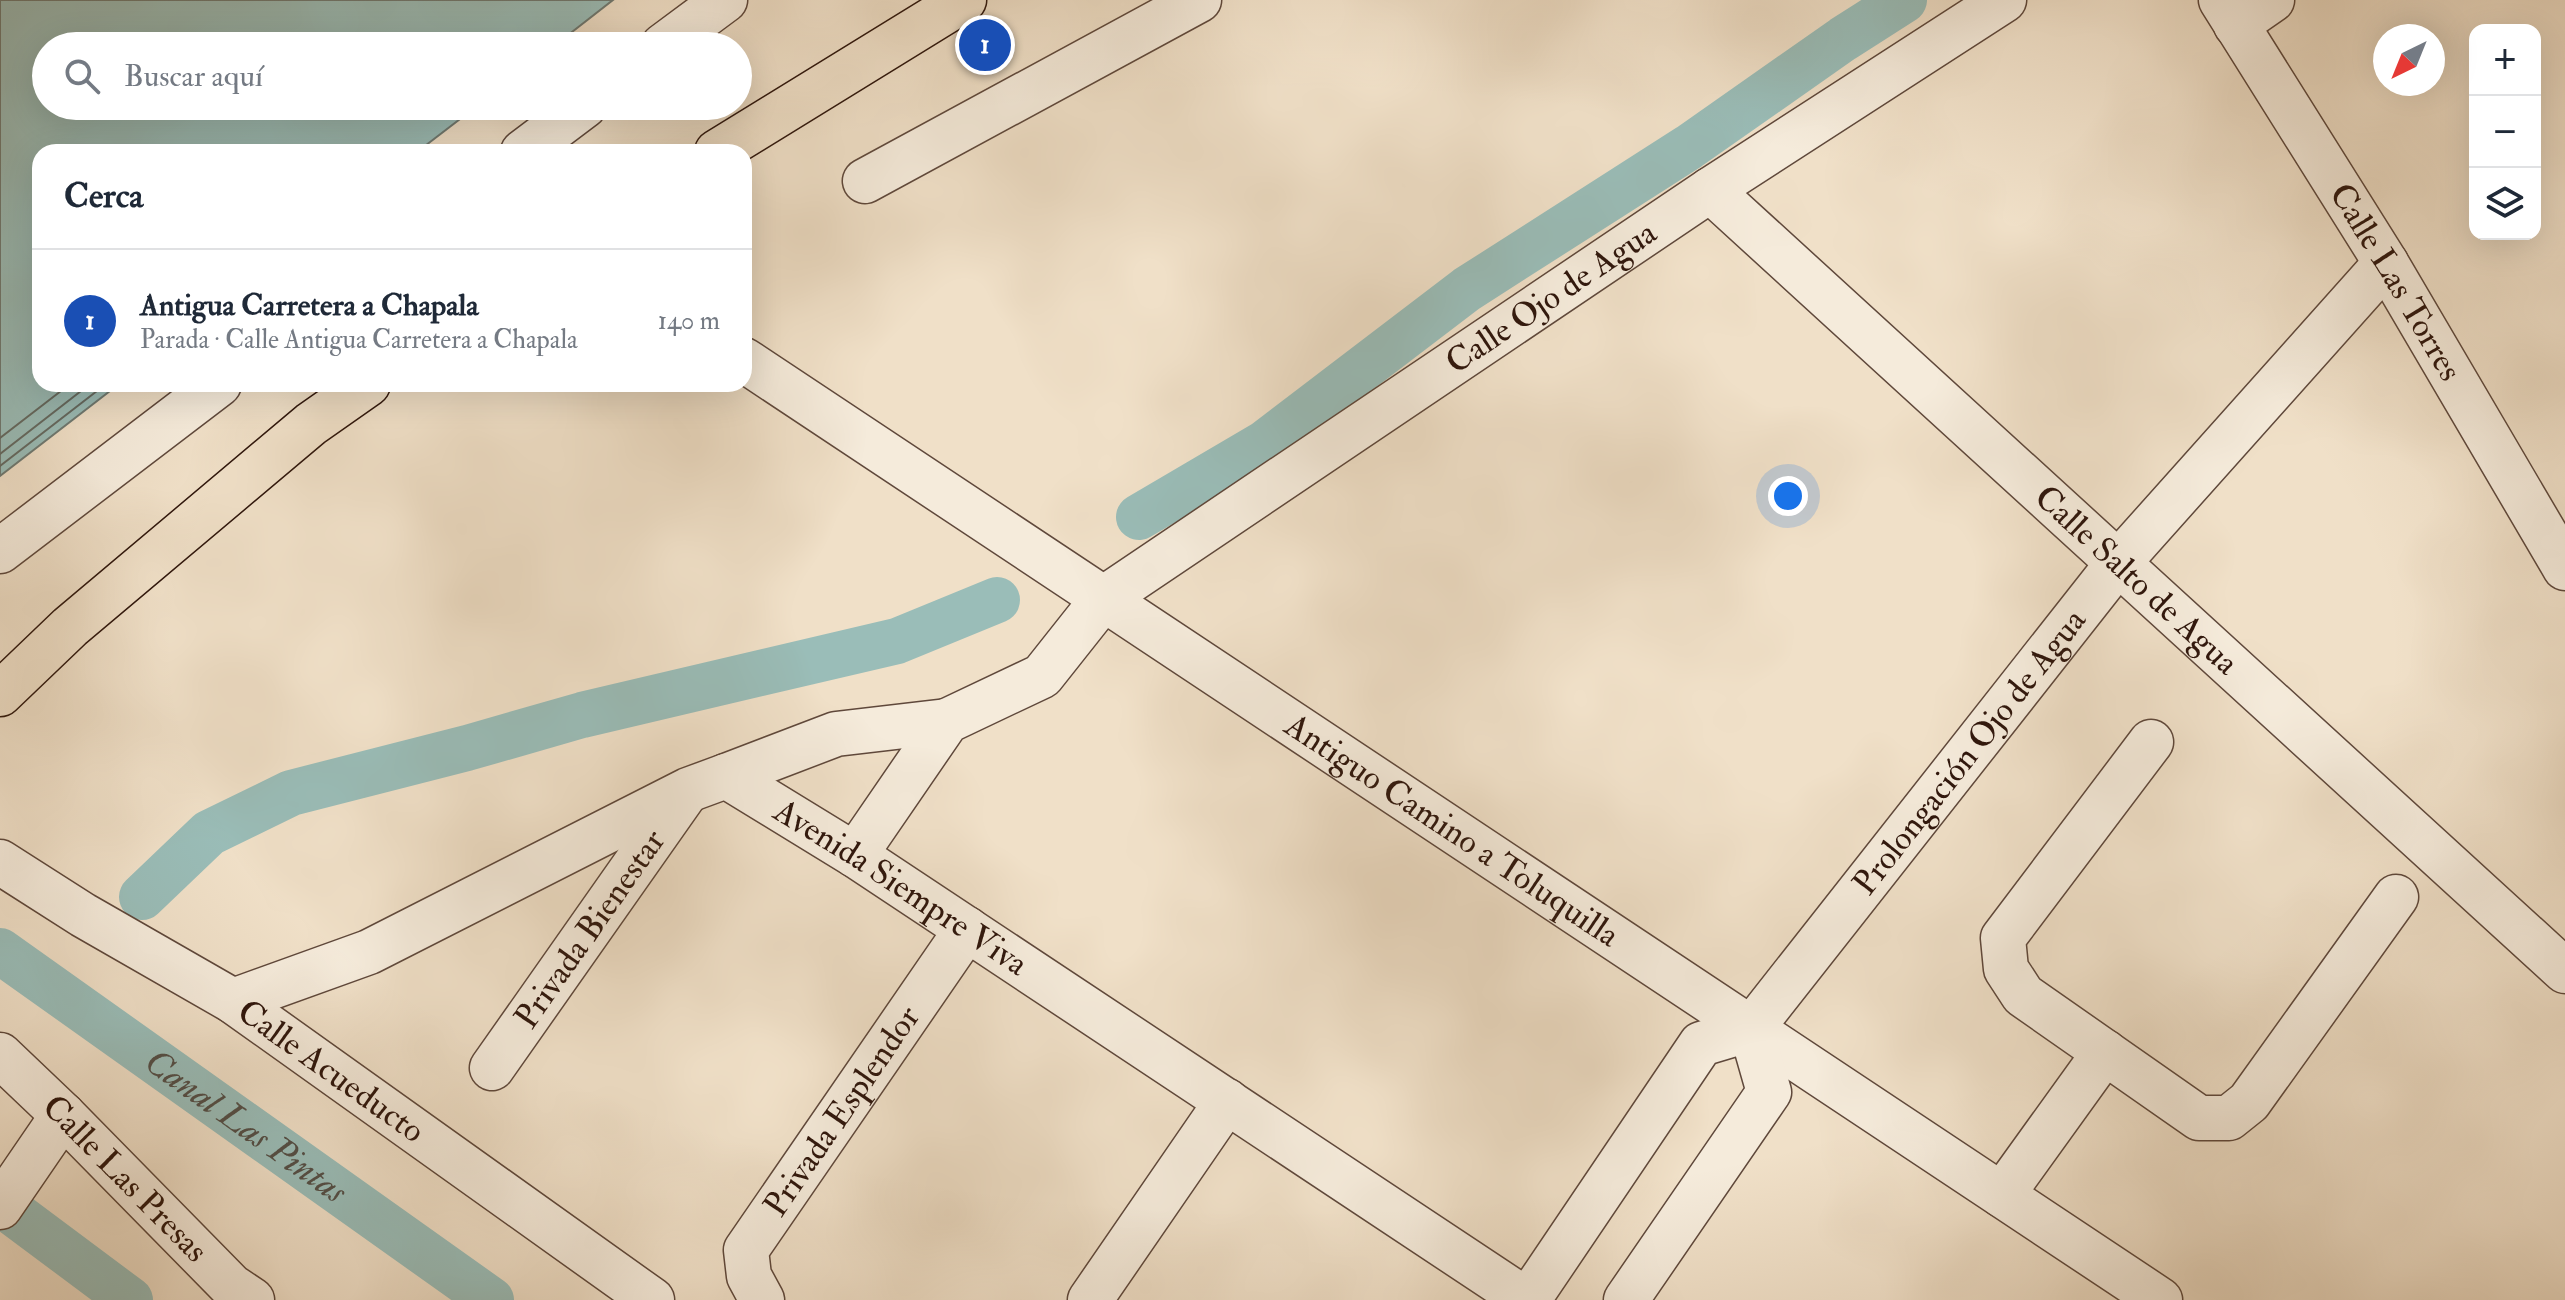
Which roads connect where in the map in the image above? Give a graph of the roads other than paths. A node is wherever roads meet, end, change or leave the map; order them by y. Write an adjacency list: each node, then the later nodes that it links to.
1 (725, 0): 7 (street)
2 (964, 0): 10 (main road)
3 (2004, 0): 12 (street, Calle Ojo de Agua)
4 (2272, 0): 6 (street)
5 (1181, 5): 11 (street)
6 (2228, 12): 13 (street, Calle Las Torres)
7 (682, 32)
8 (565, 120): 9 (street)
9 (534, 144)
10 (730, 144)
11 (865, 181)
12 (1710, 190): 18 (street, Calle Salto de Agua); 20 (street, Calle Ojo de Agua)
13 (2386, 263): 18 (street, Prolongación Ojo de Agua); 19 (street, Calle Las Torres)
14 (752, 365): 20 (street, Antiguo Camino a Toluquilla)
15 (209, 392): 17 (street)
16 (357, 392): 21 (main road)
17 (0, 551)
18 (2118, 563): 29 (street, Calle Salto de Agua); 31 (street, Prolongación Ojo de Agua)
19 (2565, 568)
20 (1103, 599): 22 (street, Calle Ojo de Agua); 31 (street, Antiguo Camino a Toluquilla)
21 (0, 694)
22 (947, 721): 24 (street); 25 (street)
23 (2151, 742): 32 (street)
24 (707, 783): 25 (street, Avenida Siempre Viva); 30 (street); 34 (street, Privada Bienestar)
25 (855, 855): 28 (street, Avenida Siempre Viva)
26 (0, 862): 30 (street, Calle Acueducto)
27 (2396, 897): 32 (street)
28 (967, 929): 35 (street, Avenida Siempre Viva); 42 (street, Privada Esplendor)
29 (2565, 971)
30 (233, 1001): 41 (street, Calle Acueducto)
31 (1751, 1029): 37 (street, Antiguo Camino a Toluquilla); 44 (street); 45 (street)
32 (2105, 1052): 37 (street)
33 (0, 1055): 36 (street, Calle Las Presas)
34 (492, 1068)
35 (1227, 1101): 39 (street, Avenida Siempre Viva); 43 (street)
36 (63, 1115): 38 (street); 40 (street, Calle Las Presas)
37 (2002, 1195): 46 (street, Antiguo Camino a Toluquilla)
38 (0, 1207)
39 (1478, 1287): 44 (street, Avenida Siempre Viva)
40 (252, 1300)
41 (652, 1300)
42 (762, 1300)
43 (1090, 1300)
44 (1527, 1300)
45 (1626, 1300)
46 (2160, 1300)

